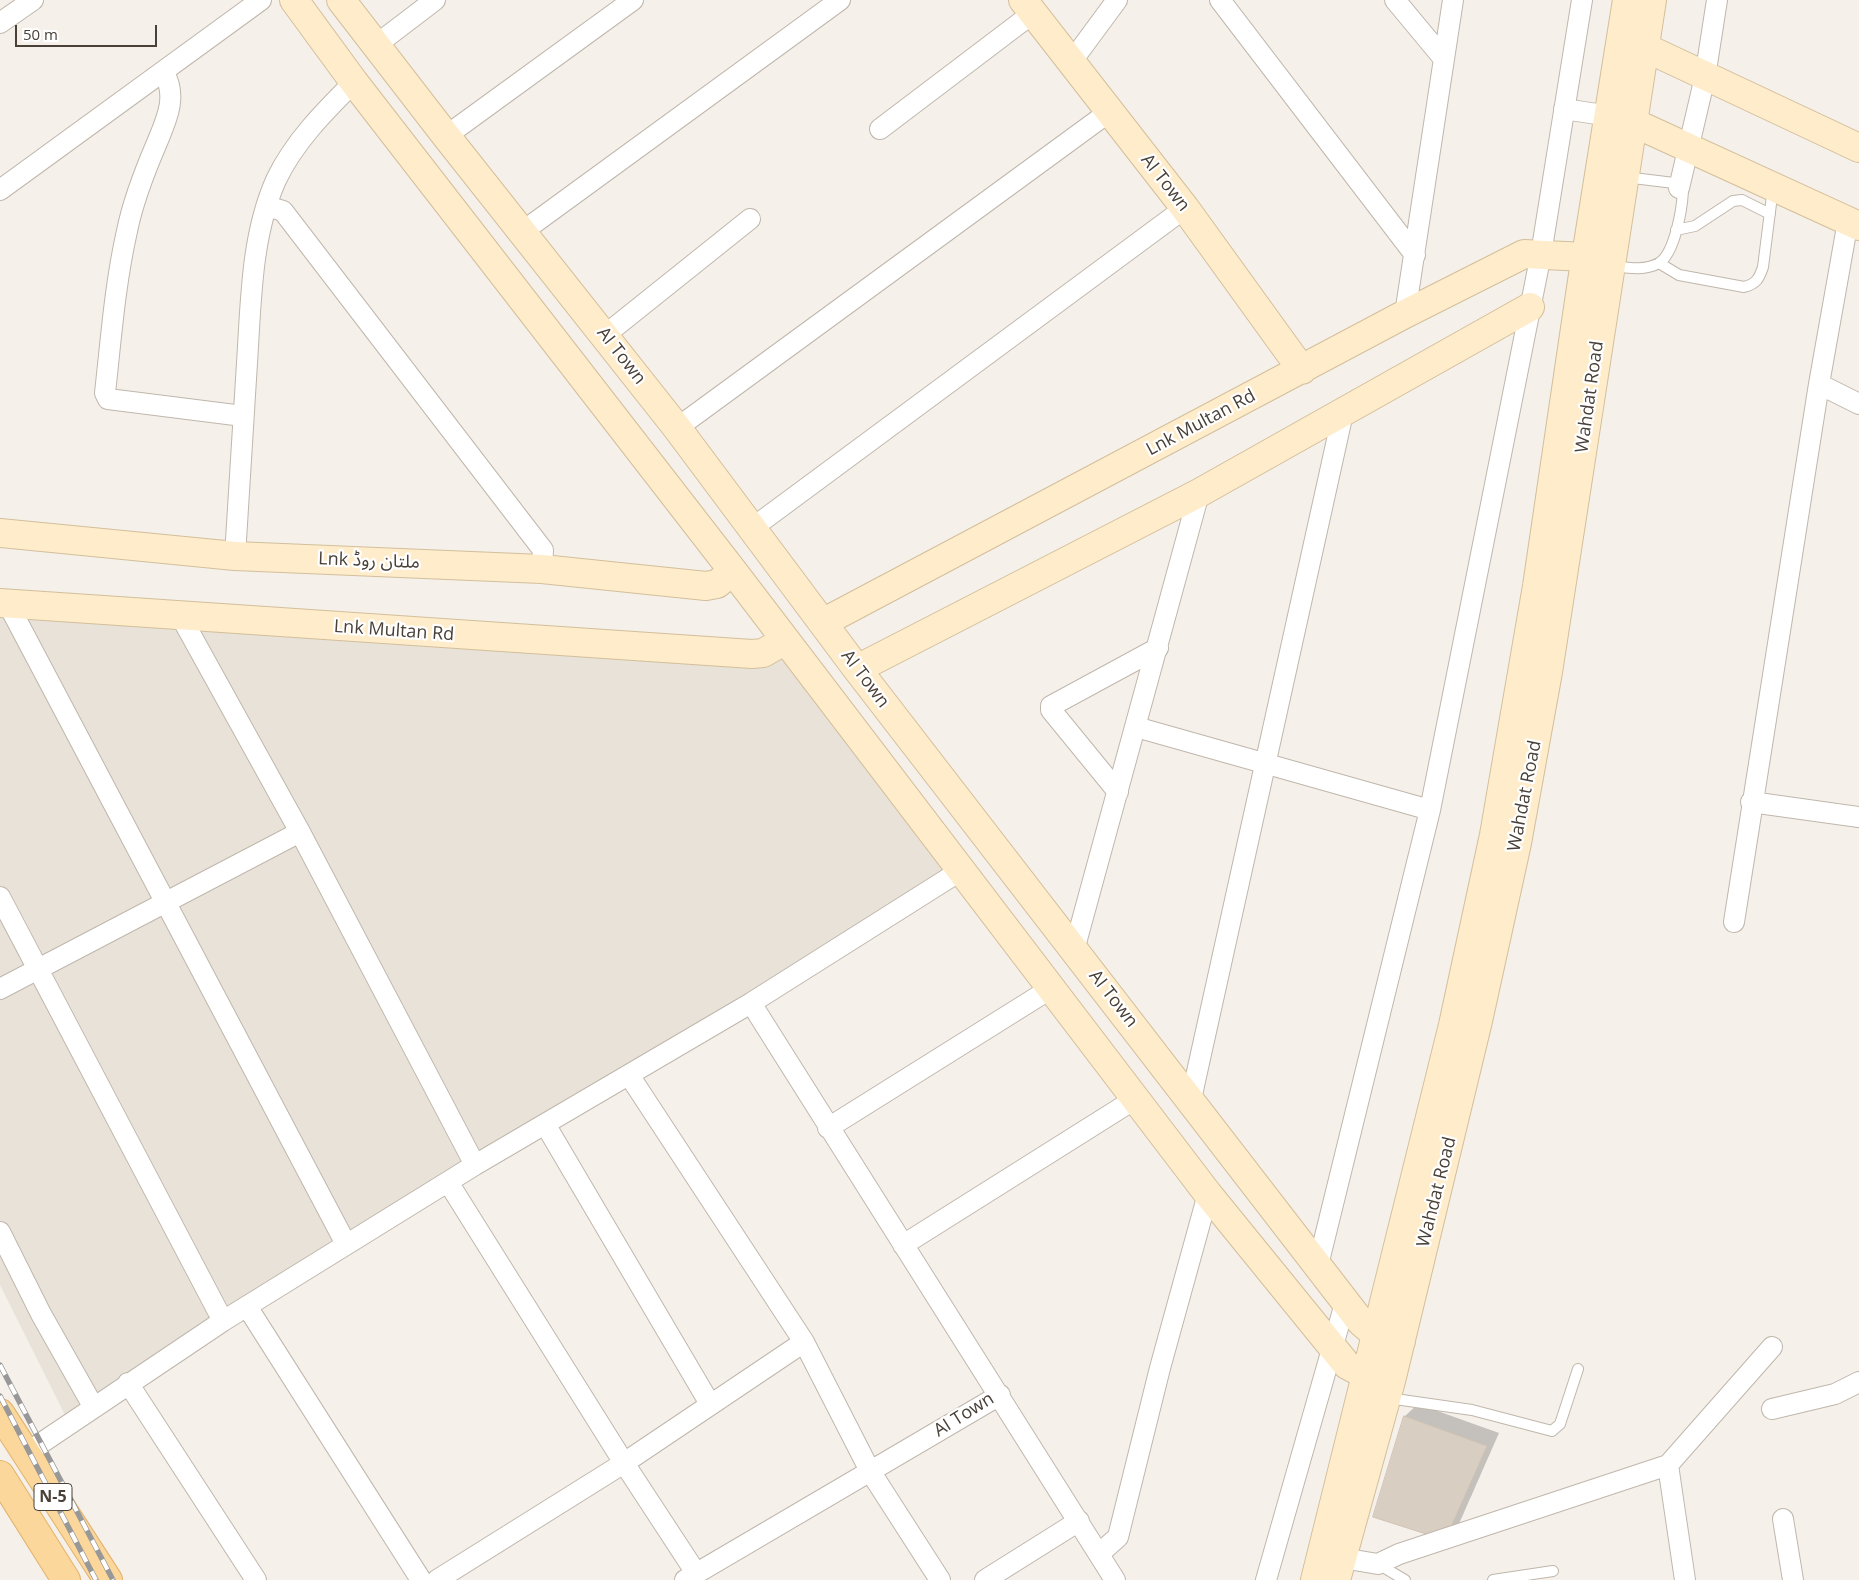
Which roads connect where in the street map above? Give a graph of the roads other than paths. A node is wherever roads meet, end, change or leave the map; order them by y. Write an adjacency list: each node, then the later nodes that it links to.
1 (33, 0): 17 (street)
2 (262, 0): 22 (street)
3 (294, 0): 24 (street)
4 (341, 0): 18 (street, AI Town)
5 (435, 0): 18 (street)
6 (633, 0): 29 (street)
7 (840, 0): 42 (street)
8 (1117, 0): 21 (street)
9 (1220, 0): 44 (street)
10 (1395, 0): 20 (street)
11 (1453, 0): 20 (street)
12 (1582, 0): 25 (street)
13 (1627, 0): 19 (street, Wahdat Road)
14 (1652, 0): 19 (street, Wahdat Road)
15 (1716, 0): 23 (street)
16 (1028, 7): 21 (street, AI Town); 28 (street)
17 (3, 15)
18 (376, 45): 29 (street, AI Town)
19 (1633, 45): 23 (street); 27 (street, Wahdat Road)
20 (1444, 59): 44 (street)
21 (1072, 61): 26 (street, AI Town)
22 (164, 73): 35 (street); 54 (street)
23 (1705, 77): 30 (street); 31 (street)
24 (354, 82): 36 (street); 61 (street)
25 (1564, 109): 27 (street); 43 (street)
26 (1110, 112): 37 (street, AI Town); 55 (street)
27 (1621, 119): 31 (street); 32 (street, Wahdat Road); 45 (street, Wahdat Road)
28 (880, 129)
29 (446, 136): 42 (street, AI Town)
30 (1858, 142)
31 (1690, 148): 33 (street); 34 (street)
32 (1623, 177): 34 (lane); 45 (street, Wahdat Road)
33 (1774, 187): 38 (lane); 40 (street)
34 (1679, 188): 41 (lane)
35 (0, 190)
36 (267, 206): 54 (street); 60 (street)
37 (1186, 208): 50 (street, AI Town); 57 (street)
38 (1770, 214): 41 (lane); 46 (lane)
39 (750, 219): 49 (street)
40 (1853, 223): 51 (street)
41 (1676, 230): 46 (lane)
42 (522, 232): 49 (street, AI Town)
43 (1541, 254): 45 (street, Lnk Multan Rd); 47 (street); 48 (street, Lnk Multan Rd)
44 (1415, 255): 48 (street)
45 (1598, 261): 46 (lane); 103 (street, Wahdat Road)
46 (1659, 263)
47 (1530, 307): 53 (street); 74 (street)
48 (1406, 314): 50 (street, Lnk Multan Rd)
49 (605, 335): 55 (street, AI Town)
50 (1302, 370): 64 (street, Lnk Multan Rd)
51 (1819, 384): 52 (street); 73 (street)
52 (1859, 404)
53 (1343, 413): 56 (street); 71 (street)
54 (243, 416): 59 (street)
55 (677, 428): 57 (street, AI Town)
56 (1199, 492): 67 (street); 68 (street)
57 (751, 528): 64 (street, AI Town)
58 (0, 532): 59 (street, Lnk ملتان روڈ)
59 (235, 556): 60 (street, Lnk ملتان روڈ)
60 (542, 569): 61 (street, Lnk ملتان روڈ)
61 (733, 571): 65 (street)
62 (4, 604): 63 (street, Lnk Multan Rd); 80 (street)
63 (181, 617): 65 (street, Lnk Multan Rd); 76 (street)
64 (824, 622): 66 (street, AI Town)
65 (784, 641): 69 (street)
66 (840, 646): 68 (street, AI Town); 69 (street)
67 (1158, 648): 70 (street); 72 (street)
68 (857, 669): 78 (street, AI Town)
69 (806, 670): 77 (street)
70 (1136, 727): 71 (street); 72 (street)
71 (1264, 763): 74 (street); 90 (street)
72 (1118, 792): 83 (street)
73 (1751, 802): 75 (street); 82 (street)
74 (1430, 810): 99 (street)
75 (1859, 818)
76 (300, 832): 80 (street); 93 (street)
77 (960, 871): 81 (street); 87 (street)
78 (1031, 894): 81 (street); 83 (street, AI Town)
79 (0, 897): 84 (street)
80 (165, 902): 84 (street); 97 (street)
81 (998, 920): 86 (street)
82 (1734, 922)
83 (1074, 950): 90 (street, AI Town)
84 (38, 968): 85 (street); 102 (street)
85 (0, 989)
86 (1050, 989): 89 (street); 92 (street)
87 (751, 1002): 88 (street); 92 (street, AI Town)
88 (629, 1075): 91 (street); 104 (street)
89 (1135, 1099): 95 (street); 98 (street)
90 (1191, 1099): 99 (street, AI Town)
91 (545, 1124): 93 (street); 112 (street)
92 (828, 1128): 98 (street, AI Town)
93 (475, 1165): 94 (street)
94 (448, 1182): 97 (street); 117 (street)
95 (1208, 1194): 105 (street); 123 (street)
96 (0, 1232): 113 (street)
97 (346, 1244): 101 (street)
98 (903, 1245): 111 (street, AI Town)
99 (1318, 1265): 100 (street, AI Town)
100 (1346, 1300): 103 (street, AI Town); 105 (street)
101 (248, 1308): 102 (street); 131 (street)
102 (223, 1321): 109 (street)
103 (1389, 1337): 110 (street, Wahdat Road)
104 (804, 1342): 112 (street); 119 (street)
105 (1332, 1345): 110 (street); 136 (street)
106 (1772, 1347): 118 (street)
107 (1578, 1369): 110 (lane)
108 (1859, 1382): 114 (street)
109 (128, 1383): 113 (street); 130 (street)
110 (1382, 1384): 125 (street, Wahdat Road); 137 (street, Wahdat Road)
111 (1000, 1395): 119 (street, AI Town); 122 (street)
112 (710, 1404): 117 (street)
113 (93, 1406): 116 (street)
114 (1772, 1409)
115 (0, 1413): 116 (main road, N-5)
116 (25, 1454): 129 (main road, N-5)
117 (624, 1462): 127 (street); 132 (street)
118 (1668, 1465): 124 (street); 140 (street)
119 (870, 1472): 127 (street, AI Town); 133 (street)
120 (0, 1475): 128 (main road, N-5)
121 (1782, 1518): 141 (street)
122 (1079, 1521): 123 (street); 134 (street)
123 (1099, 1554): 135 (street)
124 (1378, 1564): 125 (street); 138 (lane)
125 (1339, 1569)
126 (1553, 1571): 139 (lane)
127 (691, 1577)
128 (66, 1580)
129 (108, 1580)
130 (256, 1580)
131 (420, 1580)
132 (437, 1580)
133 (940, 1580)
134 (985, 1580)
135 (1115, 1580)
136 (1266, 1580)
137 (1315, 1580)
138 (1405, 1580)
139 (1492, 1580)
140 (1685, 1580)
141 (1793, 1580)

